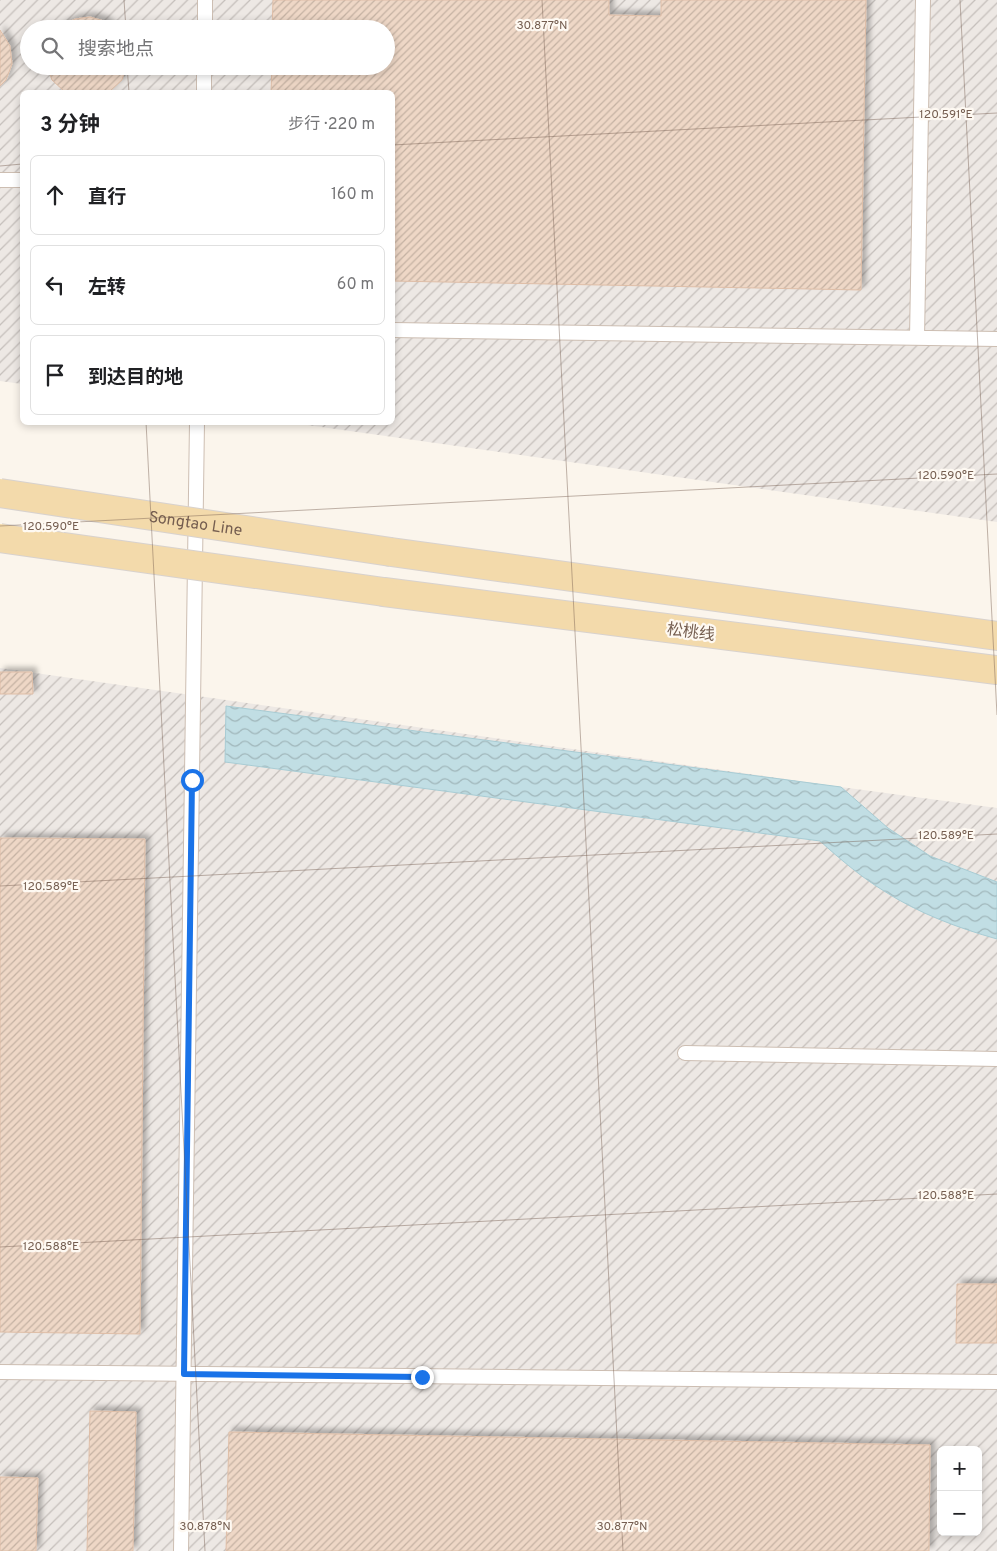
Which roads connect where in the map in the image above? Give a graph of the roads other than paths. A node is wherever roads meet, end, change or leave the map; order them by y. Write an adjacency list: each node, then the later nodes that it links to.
1 (205, 0): 3 (lane)
2 (923, 0): 9 (lane)
3 (205, 20)
4 (204, 75): 5 (lane)
5 (204, 90)
6 (0, 180): 7 (lane)
7 (20, 180)
8 (395, 330): 9 (lane)
9 (917, 338): 10 (lane)
10 (997, 339)
11 (197, 425): 19 (lane)
12 (0, 493): 14 (main road, Songtao Line, bridge)
13 (0, 538): 15 (main road, 松桃线, bridge)
14 (997, 636)
15 (997, 670)
16 (685, 1053): 17 (lane)
17 (997, 1059)
18 (0, 1372): 19 (lane)
19 (184, 1374): 20 (lane); 21 (lane)
20 (997, 1382)
21 (181, 1551)

